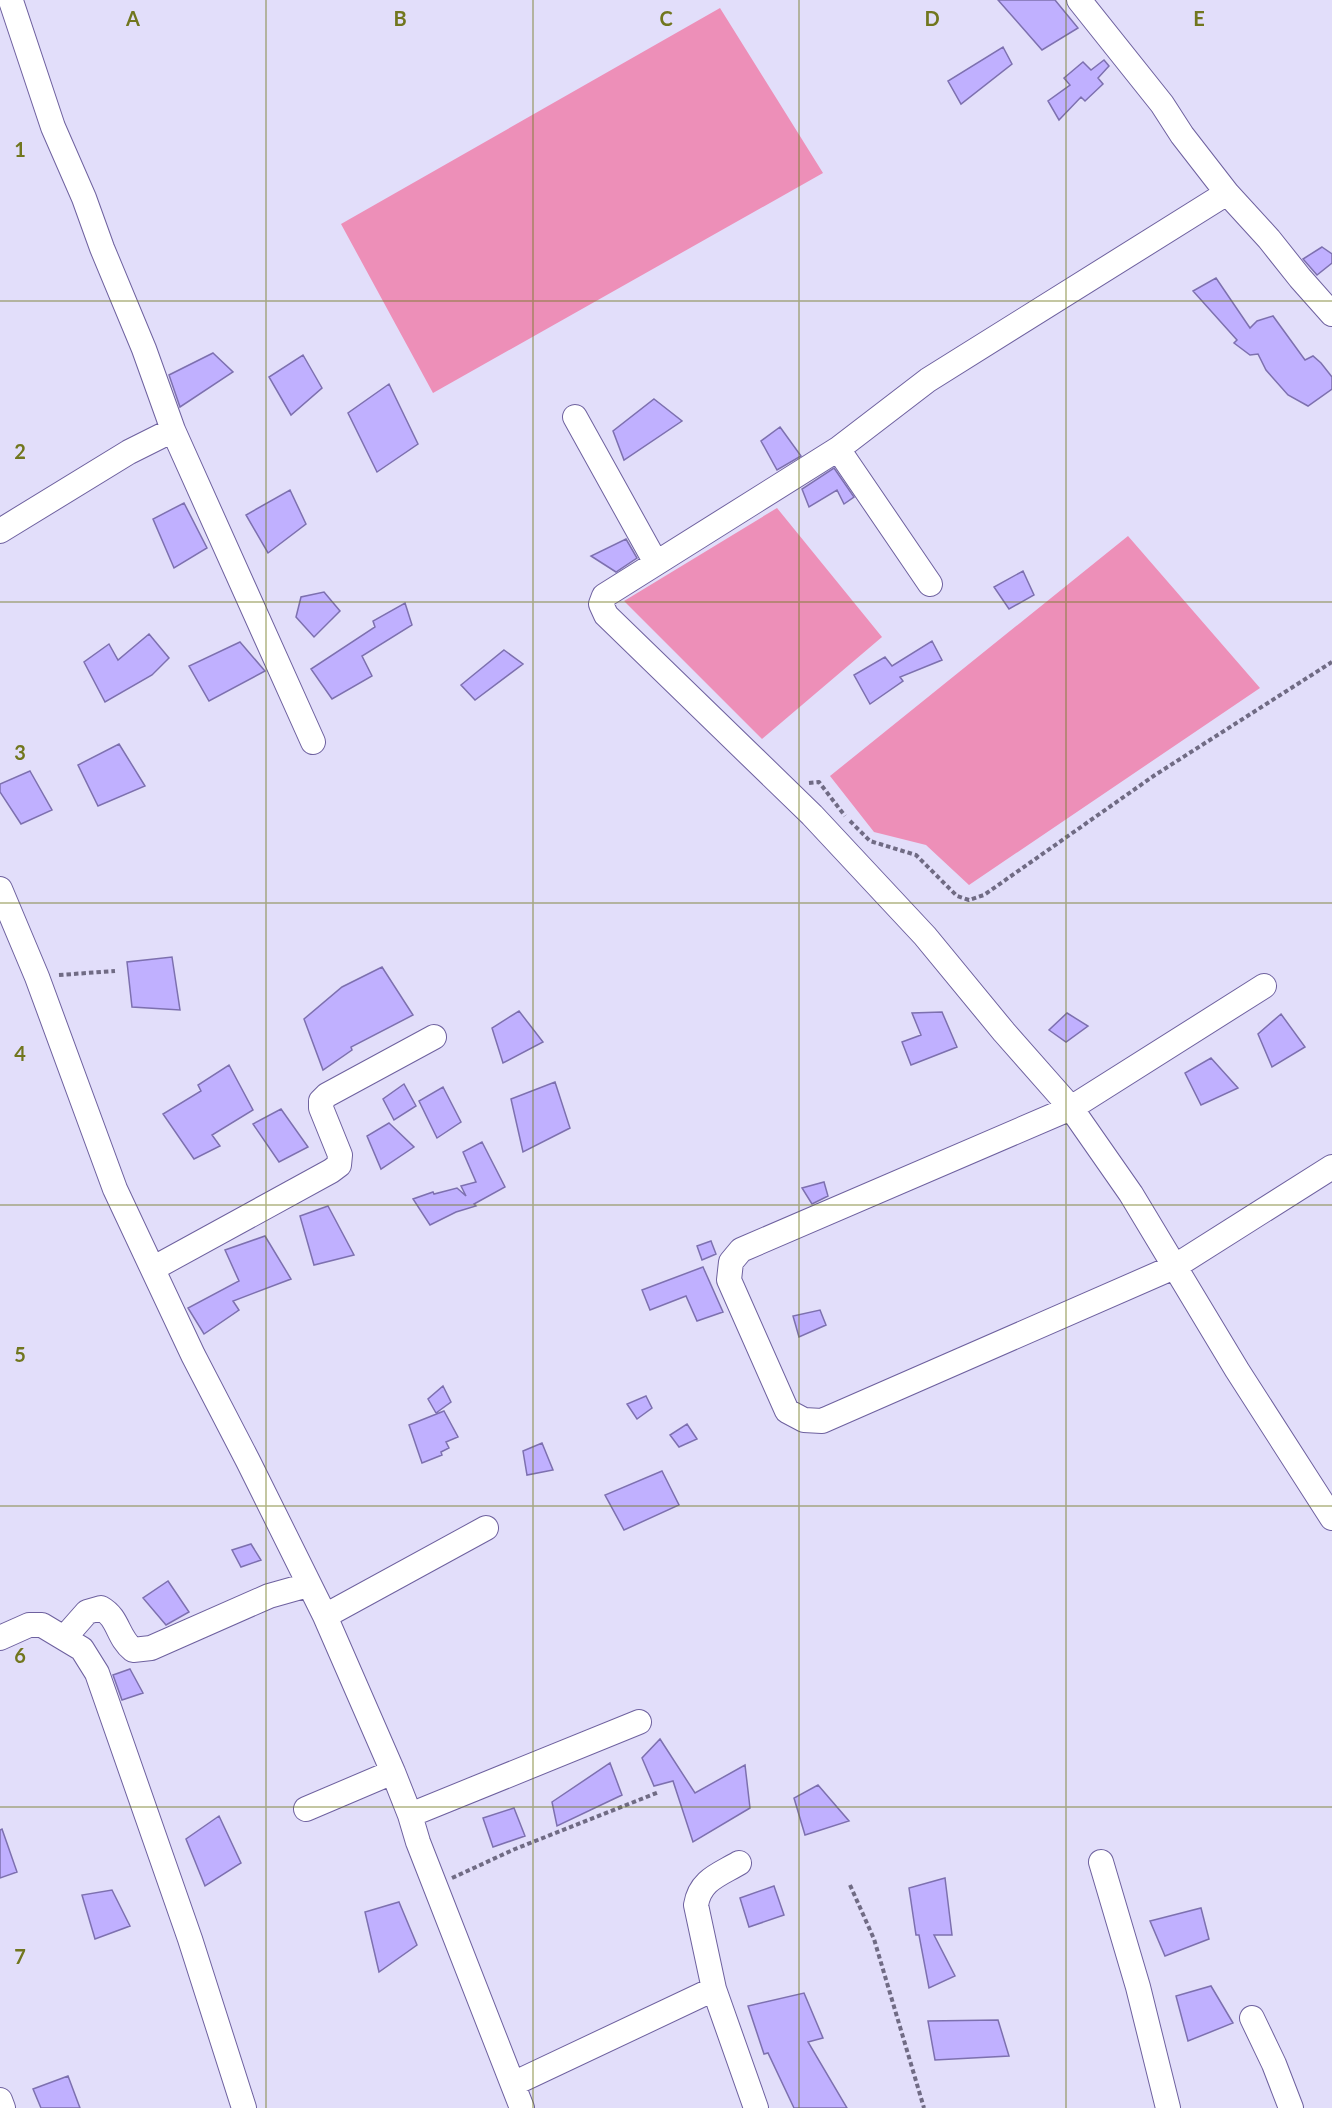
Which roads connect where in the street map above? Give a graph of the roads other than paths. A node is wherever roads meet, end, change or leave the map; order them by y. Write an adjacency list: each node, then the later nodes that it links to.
1 (1079, 0): 3 (street)
2 (11, 1): 6 (street)
3 (1227, 193): 4 (street); 7 (street)
4 (1332, 314)
5 (575, 417): 9 (street)
6 (173, 430): 8 (street); 11 (street)
7 (838, 449): 9 (street); 10 (street)
8 (0, 531)
9 (656, 563): 15 (street)
10 (930, 584)
11 (313, 742)
12 (0, 889): 18 (street)
13 (1264, 986): 15 (street)
14 (434, 1037): 18 (street)
15 (1071, 1108): 17 (street); 17 (street)
16 (1332, 1167): 17 (street)
17 (1174, 1267): 19 (street)
18 (154, 1268): 21 (street)
19 (1332, 1518)
20 (486, 1528): 22 (street)
21 (308, 1585): 22 (street); 23 (street)
22 (325, 1616): 26 (street)
23 (65, 1637): 24 (street); 36 (street)
24 (0, 1638)
25 (639, 1722): 28 (street)
26 (393, 1772): 27 (street); 28 (street)
27 (306, 1809)
28 (410, 1815): 33 (street)
29 (1101, 1862): 39 (street)
30 (739, 1863): 31 (street)
31 (714, 1989): 33 (street); 38 (street)
32 (1252, 2019): 40 (street)
33 (513, 2084): 37 (street)
34 (0, 2100): 35 (street)
35 (3, 2108)
36 (244, 2108)
37 (522, 2108)
38 (756, 2108)
39 (1168, 2108)
40 (1291, 2108)

